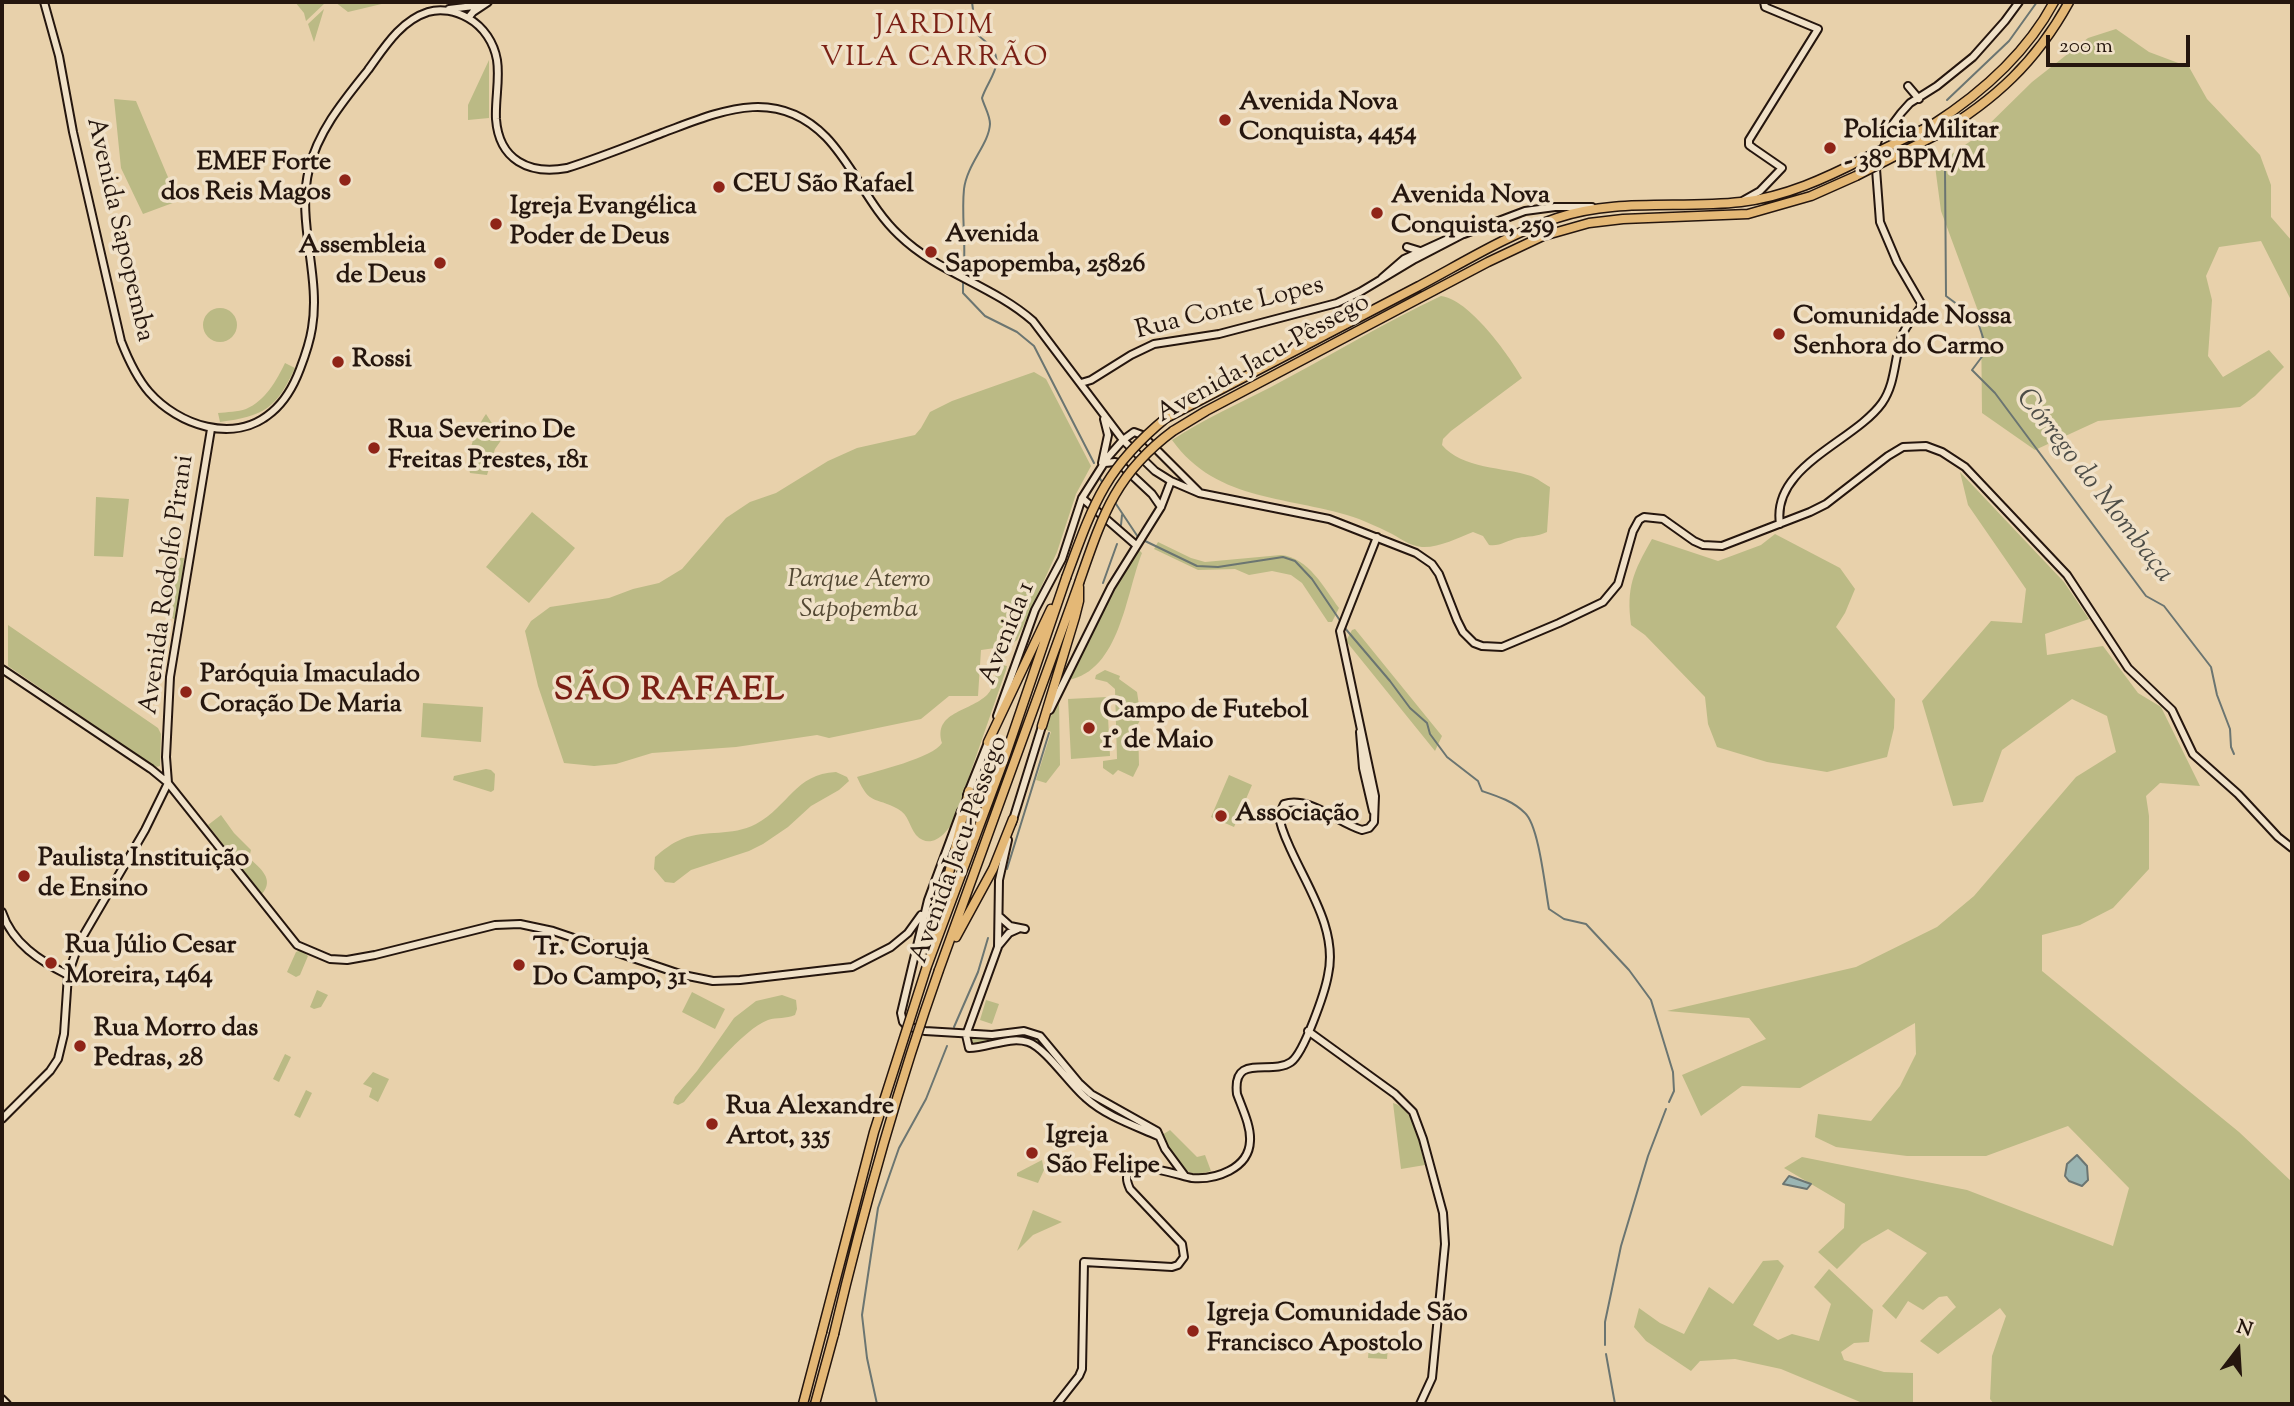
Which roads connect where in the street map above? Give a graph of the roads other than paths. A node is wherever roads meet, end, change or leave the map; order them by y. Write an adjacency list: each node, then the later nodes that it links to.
1 (44, 2): 22 (main road, Avenida Sapopemba)
2 (2019, 2): 10 (main road)
3 (2054, 2): 12 (highway, Avenida Jacu-Pêssego, bridge)
4 (2069, 2): 32 (highway, Avenida Jacu-Pêssego, bridge)
5 (485, 3): 7 (main road, Avenida Sapopemba); 8 (main road)
6 (1765, 4): 11 (main road)
7 (445, 10): 8 (main road); 22 (main road, Avenida Sapopemba)
8 (468, 18): 19 (main road)
9 (1908, 86): 10 (main road)
10 (1919, 99): 29 (main road)
11 (1770, 181): 12 (main road); 13 (main road)
12 (1784, 192): 13 (highway, Avenida Jacu-Pêssego)
13 (1741, 202): 14 (highway, Avenida Jacu-Pêssego)
14 (1615, 207): 15 (main road); 33 (highway, Avenida Jacu-Pêssego, bridge)
15 (1418, 257): 16 (main road, Rua Conte Lopes); 16 (main road); 17 (main road, Rua Conte Lopes)
16 (1404, 260): 17 (main road, Rua Conte Lopes)
17 (1380, 280): 18 (main road, Rua Conte Lopes)
18 (1091, 380): 19 (main road, Rua Conte Lopes); 20 (main road)
19 (1081, 383): 20 (main road)
20 (1087, 391): 21 (main road)
21 (1101, 410): 23 (main road); 24 (main road)
22 (211, 429): 40 (main road, Avenida Rodolfo Pirani)
23 (1123, 440): 24 (main road, Avenida 1); 25 (main road); 26 (main road)
24 (1102, 465): 27 (main road, Avenida 1); 28 (main road)
25 (1171, 481): 26 (main road); 28 (main road)
26 (1199, 493): 30 (main road)
27 (1082, 498): 31 (main road); 37 (main road, Avenida 1)
28 (1161, 507): 31 (main road)
29 (1780, 524): 30 (main road); 44 (main road)
30 (1377, 537): 36 (main road)
31 (1137, 543): 35 (main road)
32 (1079, 584): 35 (highway); 52 (highway, Avenida Jacu-Pêssego)
33 (1062, 589): 37 (highway); 51 (highway, Avenida Jacu-Pêssego)
34 (2, 669): 40 (main road)
35 (1042, 726): 43 (main road)
36 (1360, 727): 38 (main road); 39 (main road)
37 (988, 742): 41 (main road, Avenida 1)
38 (1360, 746): 39 (main road); 42 (main road)
39 (1367, 758): 42 (main road)
40 (168, 783): 48 (main road); 53 (main road, Avenida Rodolfo Pirani)
41 (969, 791): 45 (main road, Avenida 1); 51 (highway)
42 (1375, 816): 54 (main road)
43 (1013, 819): 47 (main road); 52 (highway)
44 (2292, 848)
45 (924, 911): 48 (main road); 49 (main road, Avenida 1)
46 (2, 912): 53 (main road)
47 (999, 916): 50 (main road); 50 (main road)
48 (908, 933): 49 (main road)
49 (919, 937): 55 (main road, Avenida 1)
50 (998, 947): 55 (main road)
51 (933, 949): 61 (highway, Avenida Jacu-Pêssego, bridge)
52 (945, 955): 62 (highway, Avenida Jacu-Pêssego, bridge)
53 (68, 975): 56 (main road, Avenida Rodolfo Pirani)
54 (1308, 1031): 58 (main road); 64 (main road)
55 (966, 1035): 57 (main road); 57 (main road)
56 (2, 1119)
57 (1158, 1134): 58 (main road)
58 (1187, 1177): 63 (main road)
59 (2, 1399): 60 (main road)
60 (7, 1404)
61 (803, 1404)
62 (815, 1404)
63 (1057, 1404)
64 (1420, 1404)

